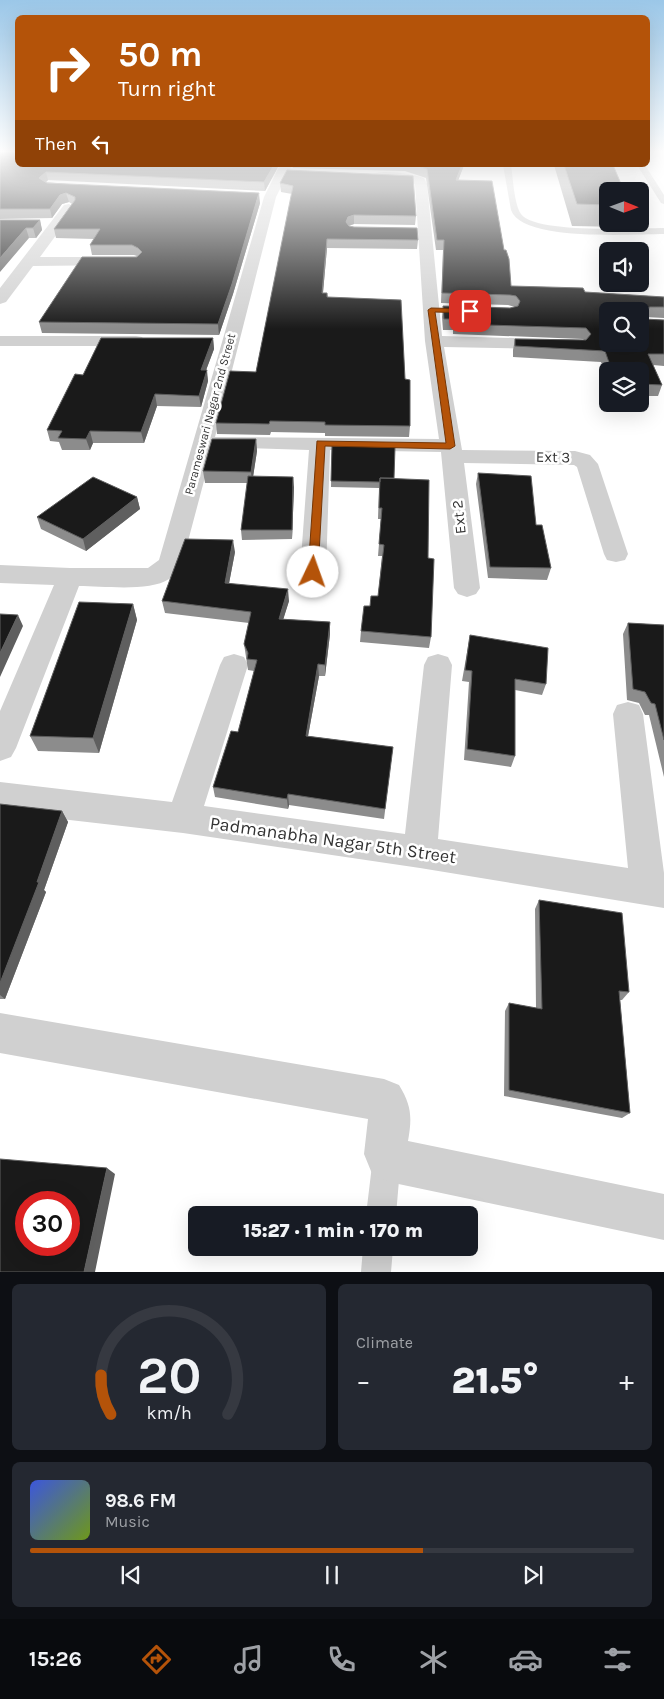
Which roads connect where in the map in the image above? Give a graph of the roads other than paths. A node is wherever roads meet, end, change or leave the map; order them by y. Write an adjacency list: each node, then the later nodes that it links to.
1 (67, 210): 6 (street)
2 (263, 210): 18 (street, Parameswari Nagar 2nd Street)
3 (423, 210): 8 (street, Ext 2)
4 (516, 210): 9 (lane)
5 (37, 224): 6 (street)
6 (56, 224): 10 (street)
7 (407, 231): 8 (street)
8 (425, 231): 13 (street, Ext 2)
9 (664, 231)
10 (28, 261): 11 (street); 12 (street)
11 (134, 262)
12 (0, 298)
13 (431, 310): 14 (street); 19 (street, Ext 2)
14 (451, 310)
15 (0, 341): 16 (street)
16 (150, 342)
17 (210, 342): 18 (street)
18 (230, 342): 21 (street, Parameswari Nagar 2nd Street)
19 (434, 342): 20 (street); 23 (street, Ext 2)
20 (568, 345)
21 (203, 442): 22 (street); 27 (street, Parameswari Nagar 2nd Street)
22 (320, 443): 23 (street); 25 (street)
23 (451, 451): 24 (street, Ext 3); 28 (street, Ext 2)
24 (616, 554)
25 (313, 572)
26 (0, 574): 27 (street)
27 (70, 577): 32 (street)
28 (467, 588)
29 (234, 665): 34 (street)
30 (438, 665): 35 (street)
31 (628, 714): 36 (street)
32 (0, 748)
33 (0, 797): 34 (street, Padmanabha Nagar 5th Street)
34 (183, 818): 35 (street, Padmanabha Nagar 5th Street)
35 (420, 852): 36 (street, Padmanabha Nagar 5th Street)
36 (656, 890)
37 (0, 1033): 38 (street)
38 (387, 1157): 39 (lane); 40 (street)
39 (382, 1206)
40 (664, 1217)
41 (377, 1256): 42 (lane)
42 (376, 1272)

